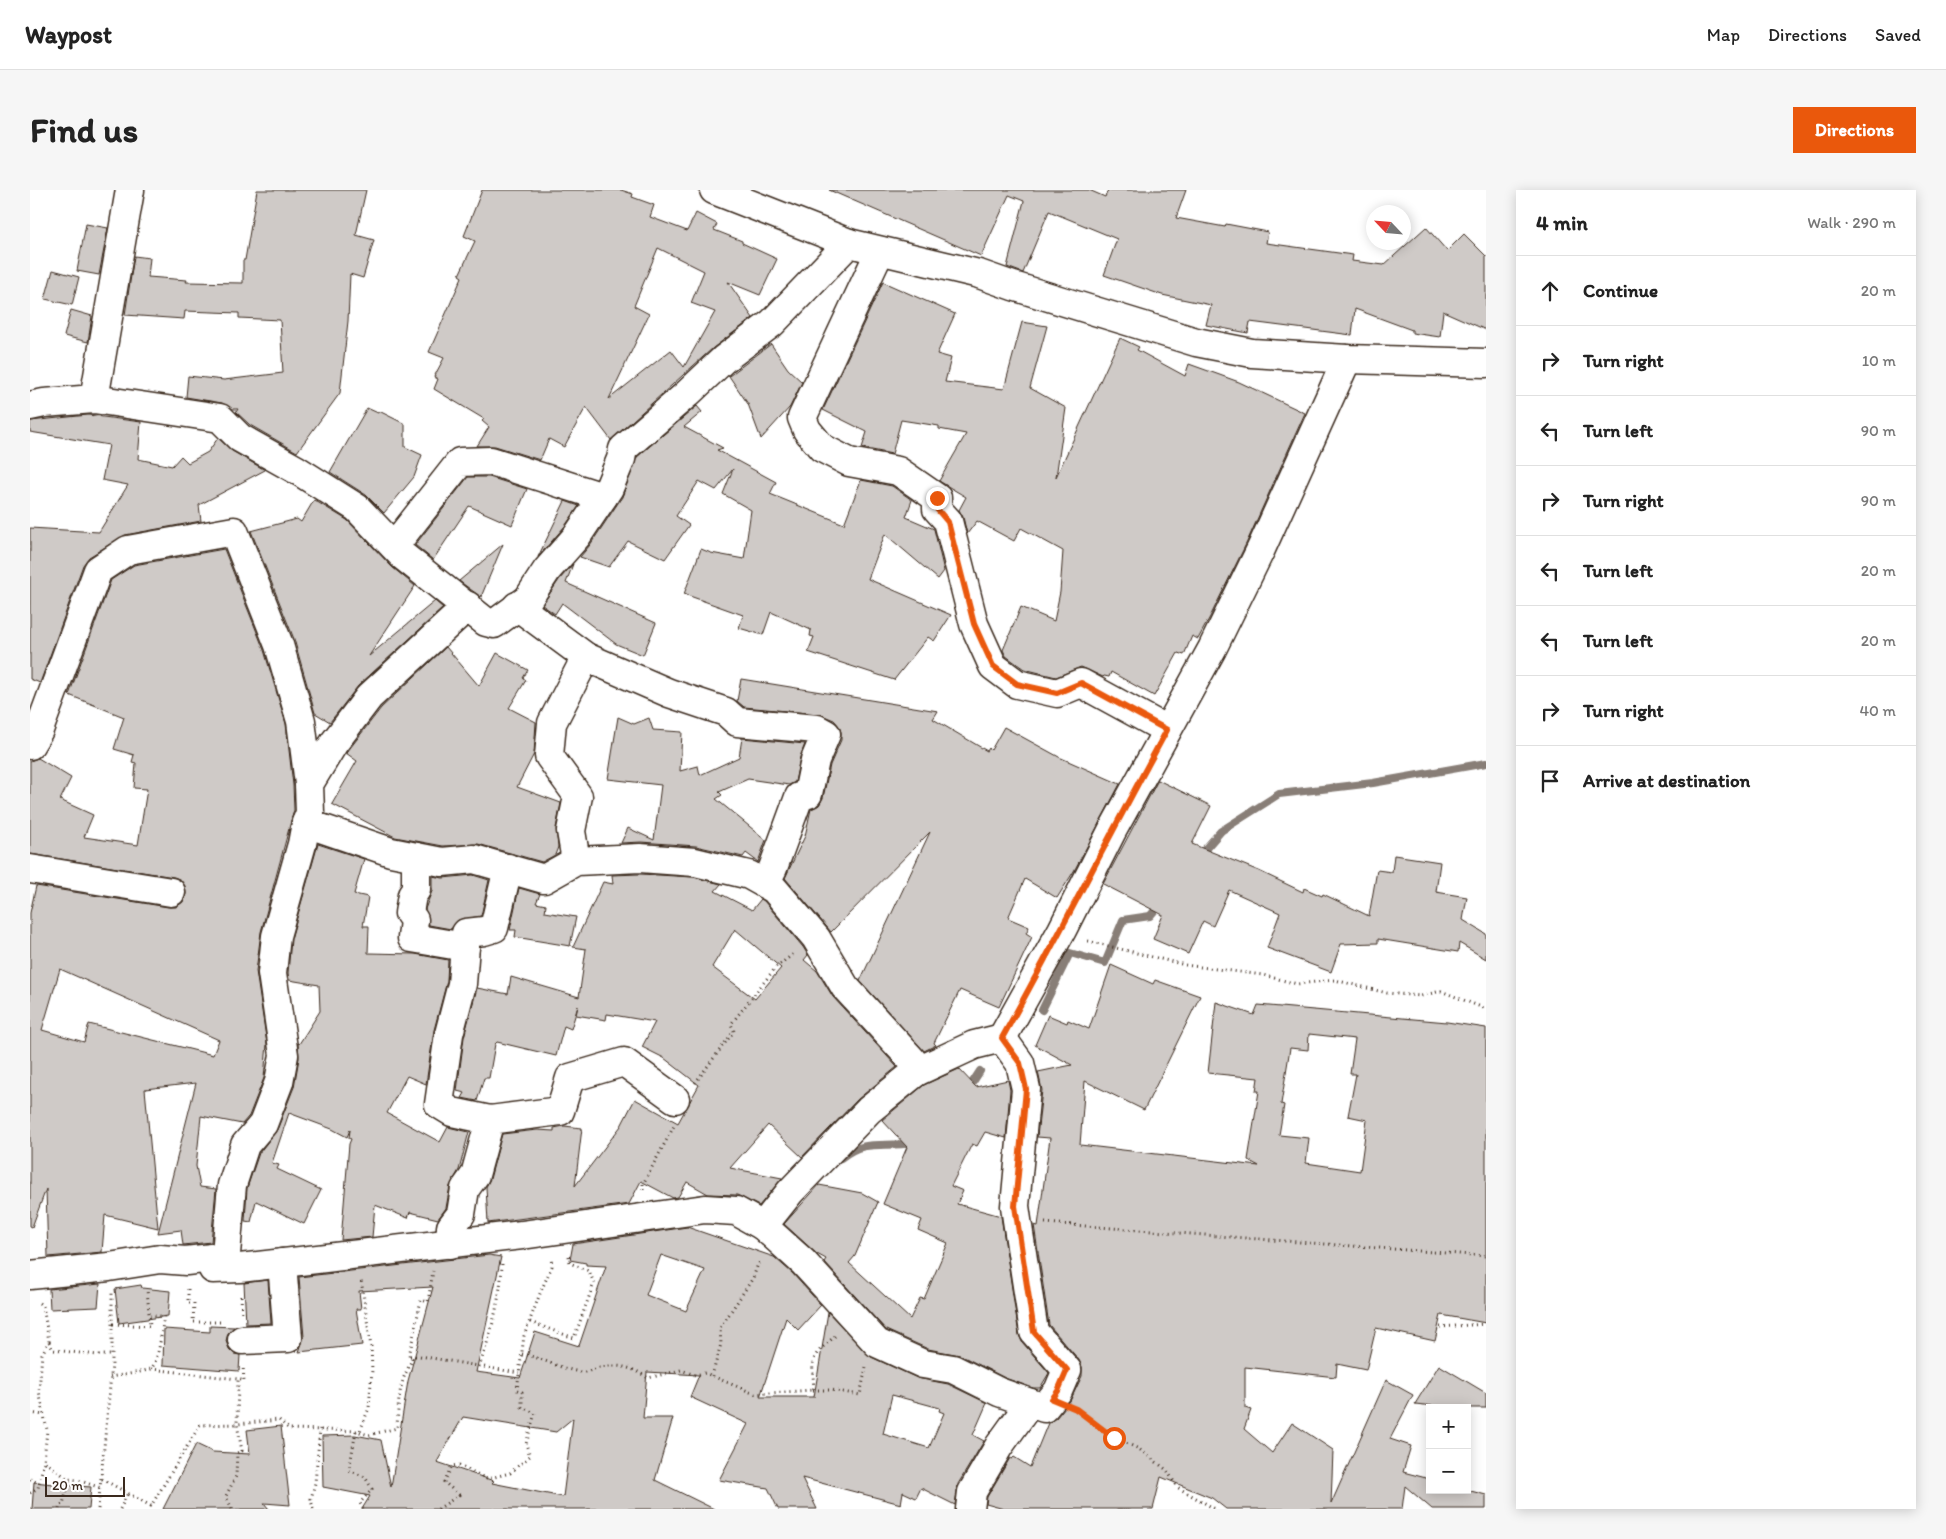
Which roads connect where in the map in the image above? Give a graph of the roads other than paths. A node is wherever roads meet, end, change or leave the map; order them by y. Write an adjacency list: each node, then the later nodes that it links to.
1 (130, 190): 7 (street)
2 (714, 190): 3 (street)
3 (849, 243): 4 (street); 9 (street)
4 (880, 251): 5 (street); 14 (street)
5 (1347, 359): 6 (street); 14 (street)
6 (1486, 363)
7 (94, 399): 8 (street); 10 (street)
8 (30, 406)
9 (603, 497): 10 (street); 12 (street)
10 (394, 546): 11 (street)
11 (468, 606): 12 (street); 16 (street)
12 (517, 606): 13 (street)
13 (586, 657): 19 (street); 22 (street)
14 (1167, 730): 25 (street)
15 (30, 745): 16 (street)
16 (309, 784): 17 (street)
17 (306, 823): 18 (street); 31 (street)
18 (416, 857): 20 (street); 24 (street)
19 (576, 861): 20 (street); 22 (street)
20 (508, 868): 24 (street)
21 (30, 869): 23 (street)
22 (765, 884): 26 (street)
23 (171, 892)
24 (464, 947): 28 (street)
25 (1002, 1038): 26 (street); 35 (street)
26 (916, 1072): 29 (street)
27 (675, 1099): 28 (street)
28 (490, 1120): 30 (street)
29 (772, 1234): 30 (street); 35 (street)
30 (446, 1240): 32 (street)
31 (212, 1258): 32 (street); 33 (street)
32 (282, 1263): 34 (street)
33 (30, 1275)
34 (242, 1331)
35 (1041, 1401): 36 (street)
36 (970, 1509)

